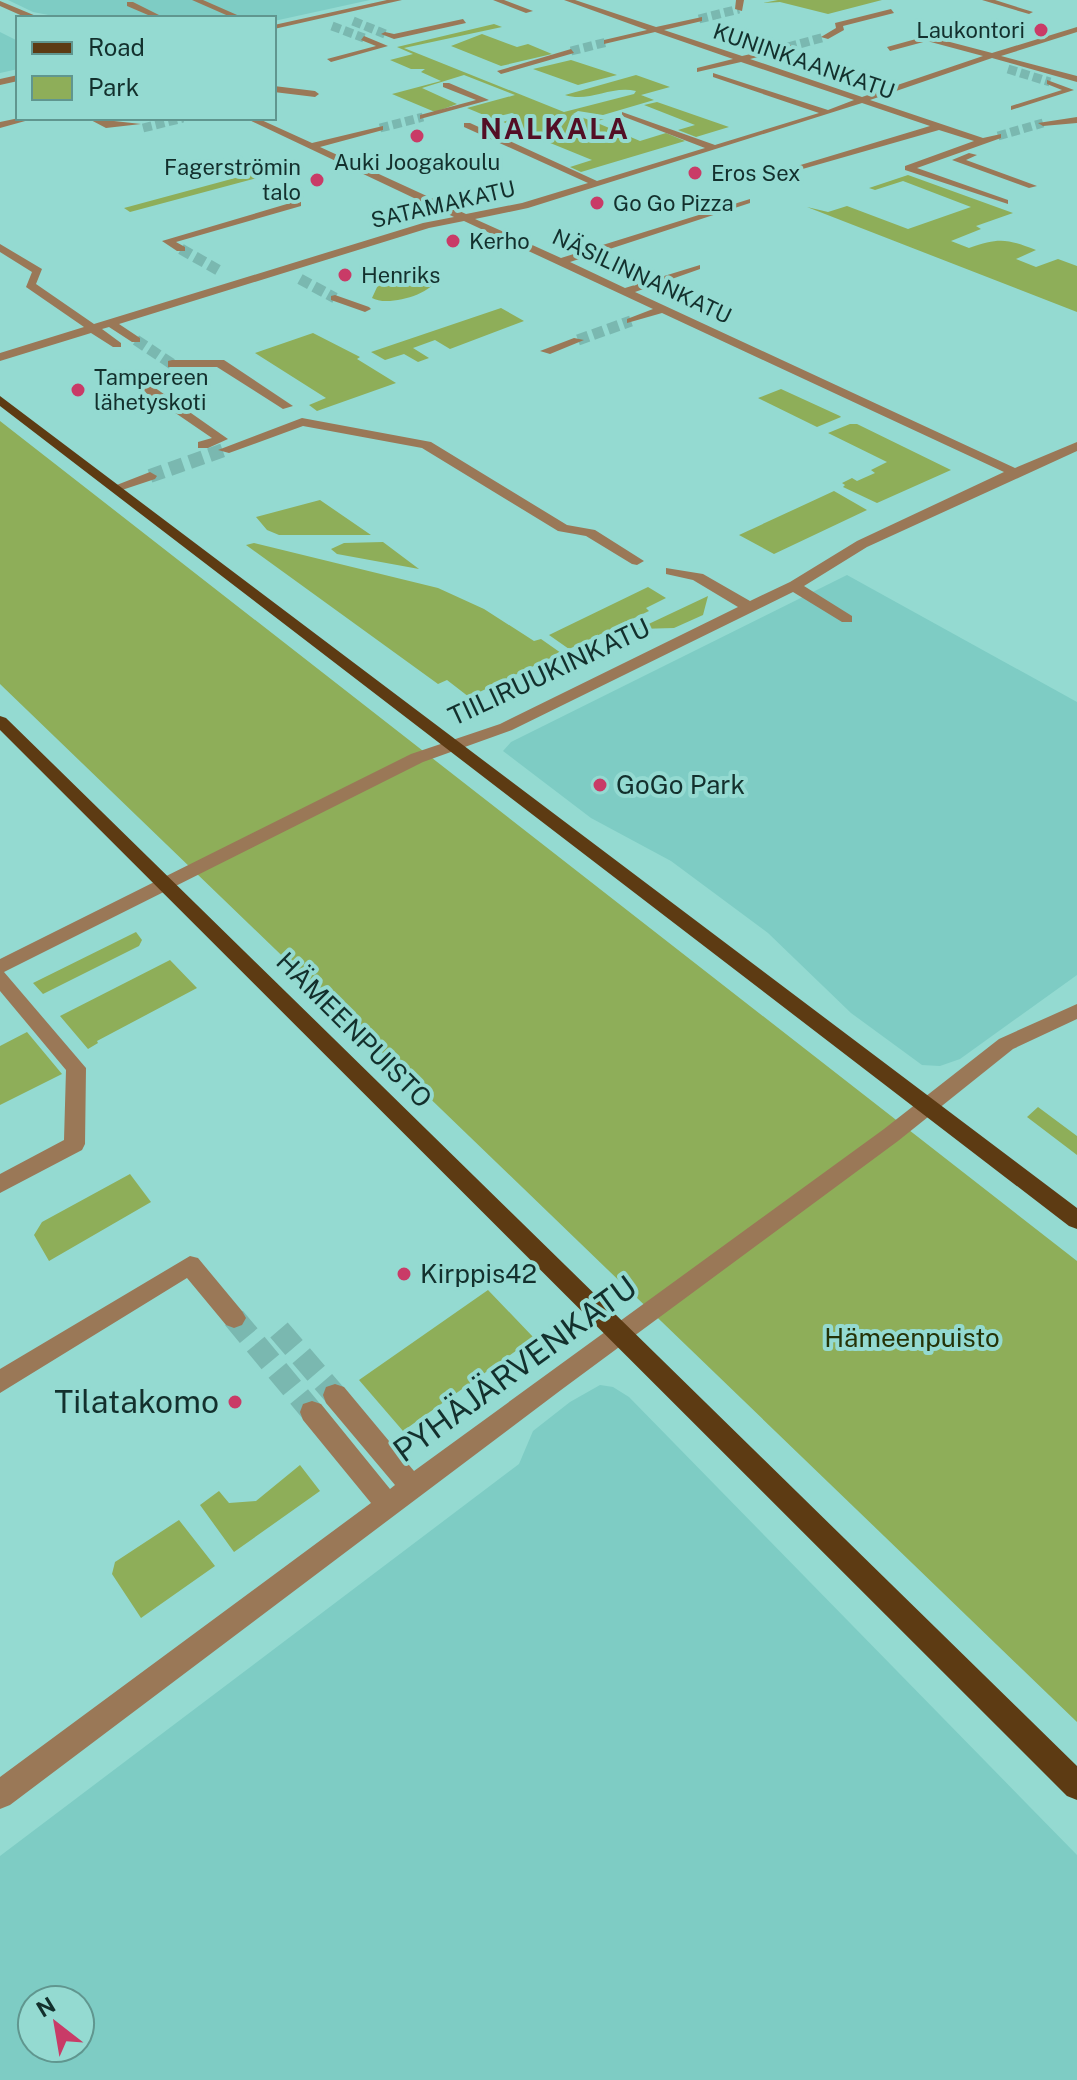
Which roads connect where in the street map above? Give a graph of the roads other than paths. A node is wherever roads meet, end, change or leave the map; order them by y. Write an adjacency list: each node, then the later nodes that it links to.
1 (196, 0): 14 (street)
2 (398, 0): 11 (street)
3 (497, 0): 8 (street)
4 (568, 0): 21 (street, KUNINKAANKATU)
5 (986, 0): 10 (street)
6 (0, 3): 12 (street)
7 (130, 4): 13 (street)
8 (529, 11)
9 (891, 11): 24 (street)
10 (1029, 12)
11 (334, 14): 15 (street); 17 (street)
12 (28, 16)
13 (157, 16)
14 (235, 16)
15 (313, 19): 19 (street); 20 (street)
16 (699, 19): 21 (street)
17 (353, 21)
18 (463, 21): 23 (street)
19 (332, 26)
20 (276, 27)
21 (657, 29): 26 (street); 31 (street, KUNINKAANKATU)
22 (1075, 31): 30 (street, SATAMAKATU)
23 (385, 34)
24 (825, 37)
25 (364, 38): 32 (street)
26 (607, 42)
27 (788, 47): 31 (street)
28 (890, 49): 30 (street)
29 (571, 51): 36 (street)
30 (991, 57): 33 (street, SATAMAKATU); 38 (street)
31 (744, 58): 35 (street); 43 (street, KUNINKAANKATU)
32 (331, 59)
33 (976, 61): 34 (street); 43 (street, SATAMAKATU)
34 (1008, 69)
35 (700, 70)
36 (501, 71)
37 (716, 75): 45 (street)
38 (1077, 79)
39 (1050, 82): 44 (street)
40 (446, 85): 47 (street)
41 (276, 89): 42 (street)
42 (315, 94)
43 (862, 100): 45 (street, SATAMAKATU); 55 (street, KUNINKAANKATU)
44 (1014, 108)
45 (827, 113): 61 (street, SATAMAKATU)
46 (625, 114): 61 (street)
47 (423, 117)
48 (22, 120): 53 (street)
49 (96, 120): 57 (street)
50 (254, 120): 60 (street, NÄSILINNANKATU)
51 (1077, 120): 52 (street)
52 (1043, 123)
53 (0, 125)
54 (467, 125): 63 (street)
55 (938, 127): 59 (street, KUNINKAANKATU); 62 (street)
56 (380, 128): 60 (street)
57 (136, 129)
58 (998, 136): 59 (street)
59 (982, 141): 65 (street); 68 (street)
60 (312, 146): 64 (street, NÄSILINNANKATU)
61 (714, 148): 63 (street, SATAMAKATU)
62 (767, 178)
63 (597, 184): 70 (street, SATAMAKATU)
64 (395, 185): 66 (street); 70 (street, NÄSILINNANKATU)
65 (1032, 186)
66 (376, 190)
67 (746, 201): 73 (street)
68 (1004, 202)
69 (297, 204): 72 (street)
70 (467, 217): 73 (street, NÄSILINNANKATU); 75 (street, SATAMAKATU)
71 (0, 247): 85 (street)
72 (181, 249)
73 (563, 261): 79 (street, NÄSILINNANKATU)
74 (696, 267): 79 (street)
75 (282, 269): 77 (street); 78 (street, SATAMAKATU)
76 (223, 273): 78 (street)
77 (300, 279)
78 (238, 282): 84 (street, SATAMAKATU)
79 (627, 291): 82 (street, NÄSILINNANKATU)
80 (335, 298): 81 (street)
81 (365, 309)
82 (664, 309): 83 (street); 99 (street, NÄSILINNANKATU)
83 (631, 321)
84 (110, 323): 85 (street, SATAMAKATU); 86 (street)
85 (94, 328): 88 (street); 90 (street, SATAMAKATU)
86 (136, 340)
87 (578, 340): 89 (street)
88 (117, 345)
89 (546, 351)
90 (0, 357)
91 (172, 364): 94 (street)
92 (137, 381): 95 (street)
93 (0, 400): 101 (main road)
94 (287, 406)
95 (203, 445)
96 (1077, 446): 99 (street, TIILIRUUKINKATU)
97 (224, 450): 102 (street)
98 (136, 469): 101 (street)
99 (1016, 473): 104 (street, TIILIRUUKINKATU)
100 (150, 476): 101 (street)
101 (110, 484): 108 (main road)
102 (637, 561)
103 (671, 571): 105 (street)
104 (795, 585): 105 (street, TIILIRUUKINKATU); 106 (street)
105 (749, 607): 108 (street, TIILIRUUKINKATU)
106 (847, 619)
107 (0, 721): 109 (main road, HÄMEENPUISTO)
108 (453, 745): 109 (street, TIILIRUUKINKATU); 112 (main road)
109 (165, 883): 110 (street, TIILIRUUKINKATU); 116 (main road, HÄMEENPUISTO)
110 (2, 964): 113 (street)
111 (1077, 1011): 112 (street, PYHÄJÄRVENKATU)
112 (927, 1106): 114 (main road); 116 (street, PYHÄJÄRVENKATU)
113 (0, 1184)
114 (1077, 1220)
115 (234, 1318): 117 (street)
116 (620, 1333): 120 (street, PYHÄJÄRVENKATU); 122 (main road, HÄMEENPUISTO)
117 (0, 1382)
118 (335, 1395): 120 (street)
119 (312, 1412): 121 (street)
120 (412, 1487): 121 (street, PYHÄJÄRVENKATU)
121 (388, 1505): 123 (street, PYHÄJÄRVENKATU)
122 (1077, 1786)
123 (0, 1795)

